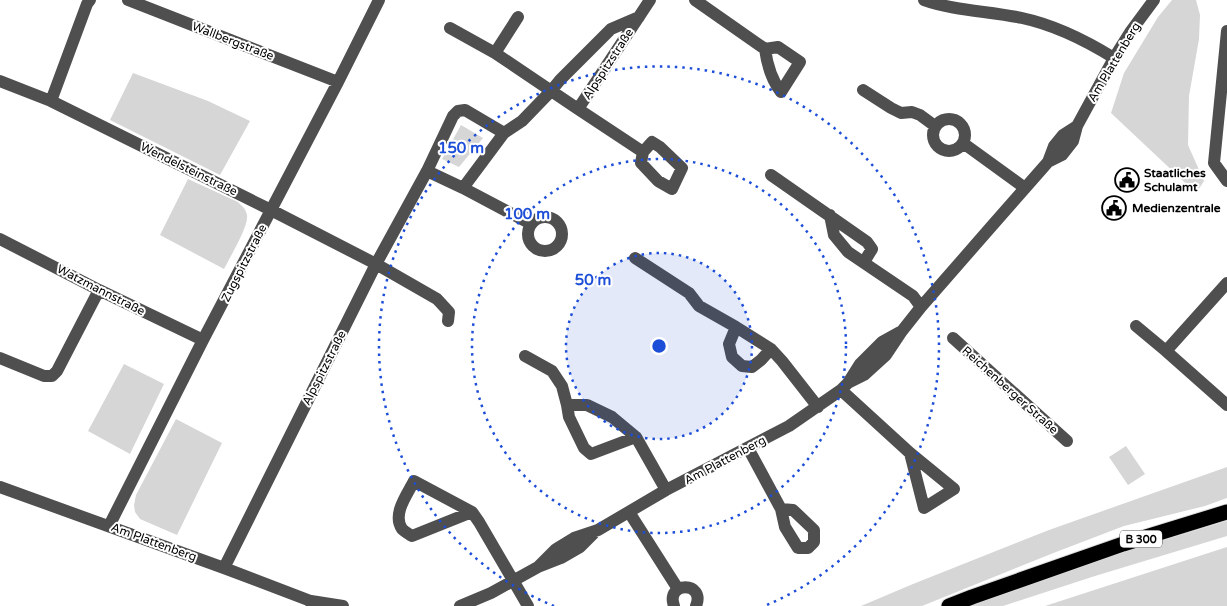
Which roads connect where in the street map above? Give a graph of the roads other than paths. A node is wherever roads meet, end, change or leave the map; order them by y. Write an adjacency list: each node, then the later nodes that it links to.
1 (90, 0): 19 (street)
2 (128, 0): 16 (street, Wallbergstraße)
3 (379, 0): 16 (street, Zugspitzstraße)
4 (650, 0): 9 (street, Alpspitzstraße)
5 (695, 0): 12 (street)
6 (924, 0): 14 (street)
7 (1154, 0): 14 (street, Am Plattenberg)
8 (518, 17): 13 (street)
9 (639, 17): 18 (street, Alpspitzstraße); 20 (street, Alpspitzstraße)
10 (450, 28): 13 (street)
11 (1227, 31): 27 (street)
12 (765, 49)
13 (495, 54): 18 (street)
14 (1114, 58): 29 (street, Am Plattenberg)
15 (0, 82): 19 (street, Wendelsteinstraße)
16 (338, 82): 30 (street, Zugspitzstraße)
17 (863, 90): 21 (street)
18 (551, 91): 20 (street, Alpspitzstraße); 22 (street, Alpspitzstraße)
19 (51, 101): 30 (street, Wendelsteinstraße)
20 (578, 109): 24 (street)
21 (935, 126): 23 (street); 23 (street)
22 (504, 133): 25 (street, Alpspitzstraße); 28 (street, Alpspitzstraße)
23 (963, 143): 29 (street)
24 (643, 152)
25 (427, 171): 28 (street); 36 (street, Alpspitzstraße)
26 (771, 175): 31 (street)
27 (1227, 181)
28 (462, 188): 32 (street)
29 (1025, 188): 39 (street, Am Plattenberg)
30 (271, 210): 36 (street, Wendelsteinstraße); 44 (street, Zugspitzstraße)
31 (830, 215): 35 (street); 35 (street)
32 (531, 224)
33 (0, 239): 38 (street, Watzmannstraße)
34 (635, 258): 42 (street)
35 (864, 262): 39 (street)
36 (376, 264): 40 (street, Wendelsteinstraße); 64 (street, Alpspitzstraße)
37 (1227, 283): 46 (street)
38 (100, 290): 44 (street, Watzmannstraße); 48 (street)
39 (921, 307): 49 (street, Am Plattenberg)
40 (448, 321)
41 (1136, 326): 46 (street)
42 (736, 327): 45 (street); 45 (street)
43 (953, 338): 54 (street, Reichenberger Straße)
44 (203, 340): 63 (street, Zugspitzstraße)
45 (771, 349): 52 (street)
46 (1166, 351): 50 (street)
47 (525, 356): 51 (street)
48 (0, 358)
49 (845, 387): 52 (street, Am Plattenberg); 56 (street)
50 (1227, 405)
51 (567, 406): 53 (street); 53 (street)
52 (818, 407): 55 (street, Am Plattenberg)
53 (636, 437): 58 (street)
54 (1067, 441)
55 (748, 448): 58 (street, Am Plattenberg); 59 (street)
56 (910, 453)
57 (0, 487): 63 (street, Am Plattenberg)
58 (666, 490): 61 (street, Am Plattenberg)
59 (781, 509)
60 (472, 512): 60 (street); 65 (street)
61 (629, 512): 65 (street, Am Plattenberg); 66 (street)
62 (1227, 512): 73 (highway, B 300)
63 (109, 526): 64 (street, Am Plattenberg)
64 (224, 568): 67 (street, Am Plattenberg)
65 (513, 580): 69 (street, Am Plattenberg); 70 (street)
66 (678, 589): 71 (street); 72 (street)
67 (313, 603): 68 (street, Am Plattenberg)
68 (343, 606)
69 (460, 606)
70 (528, 606)
71 (674, 606)
72 (696, 606)
73 (949, 606)

